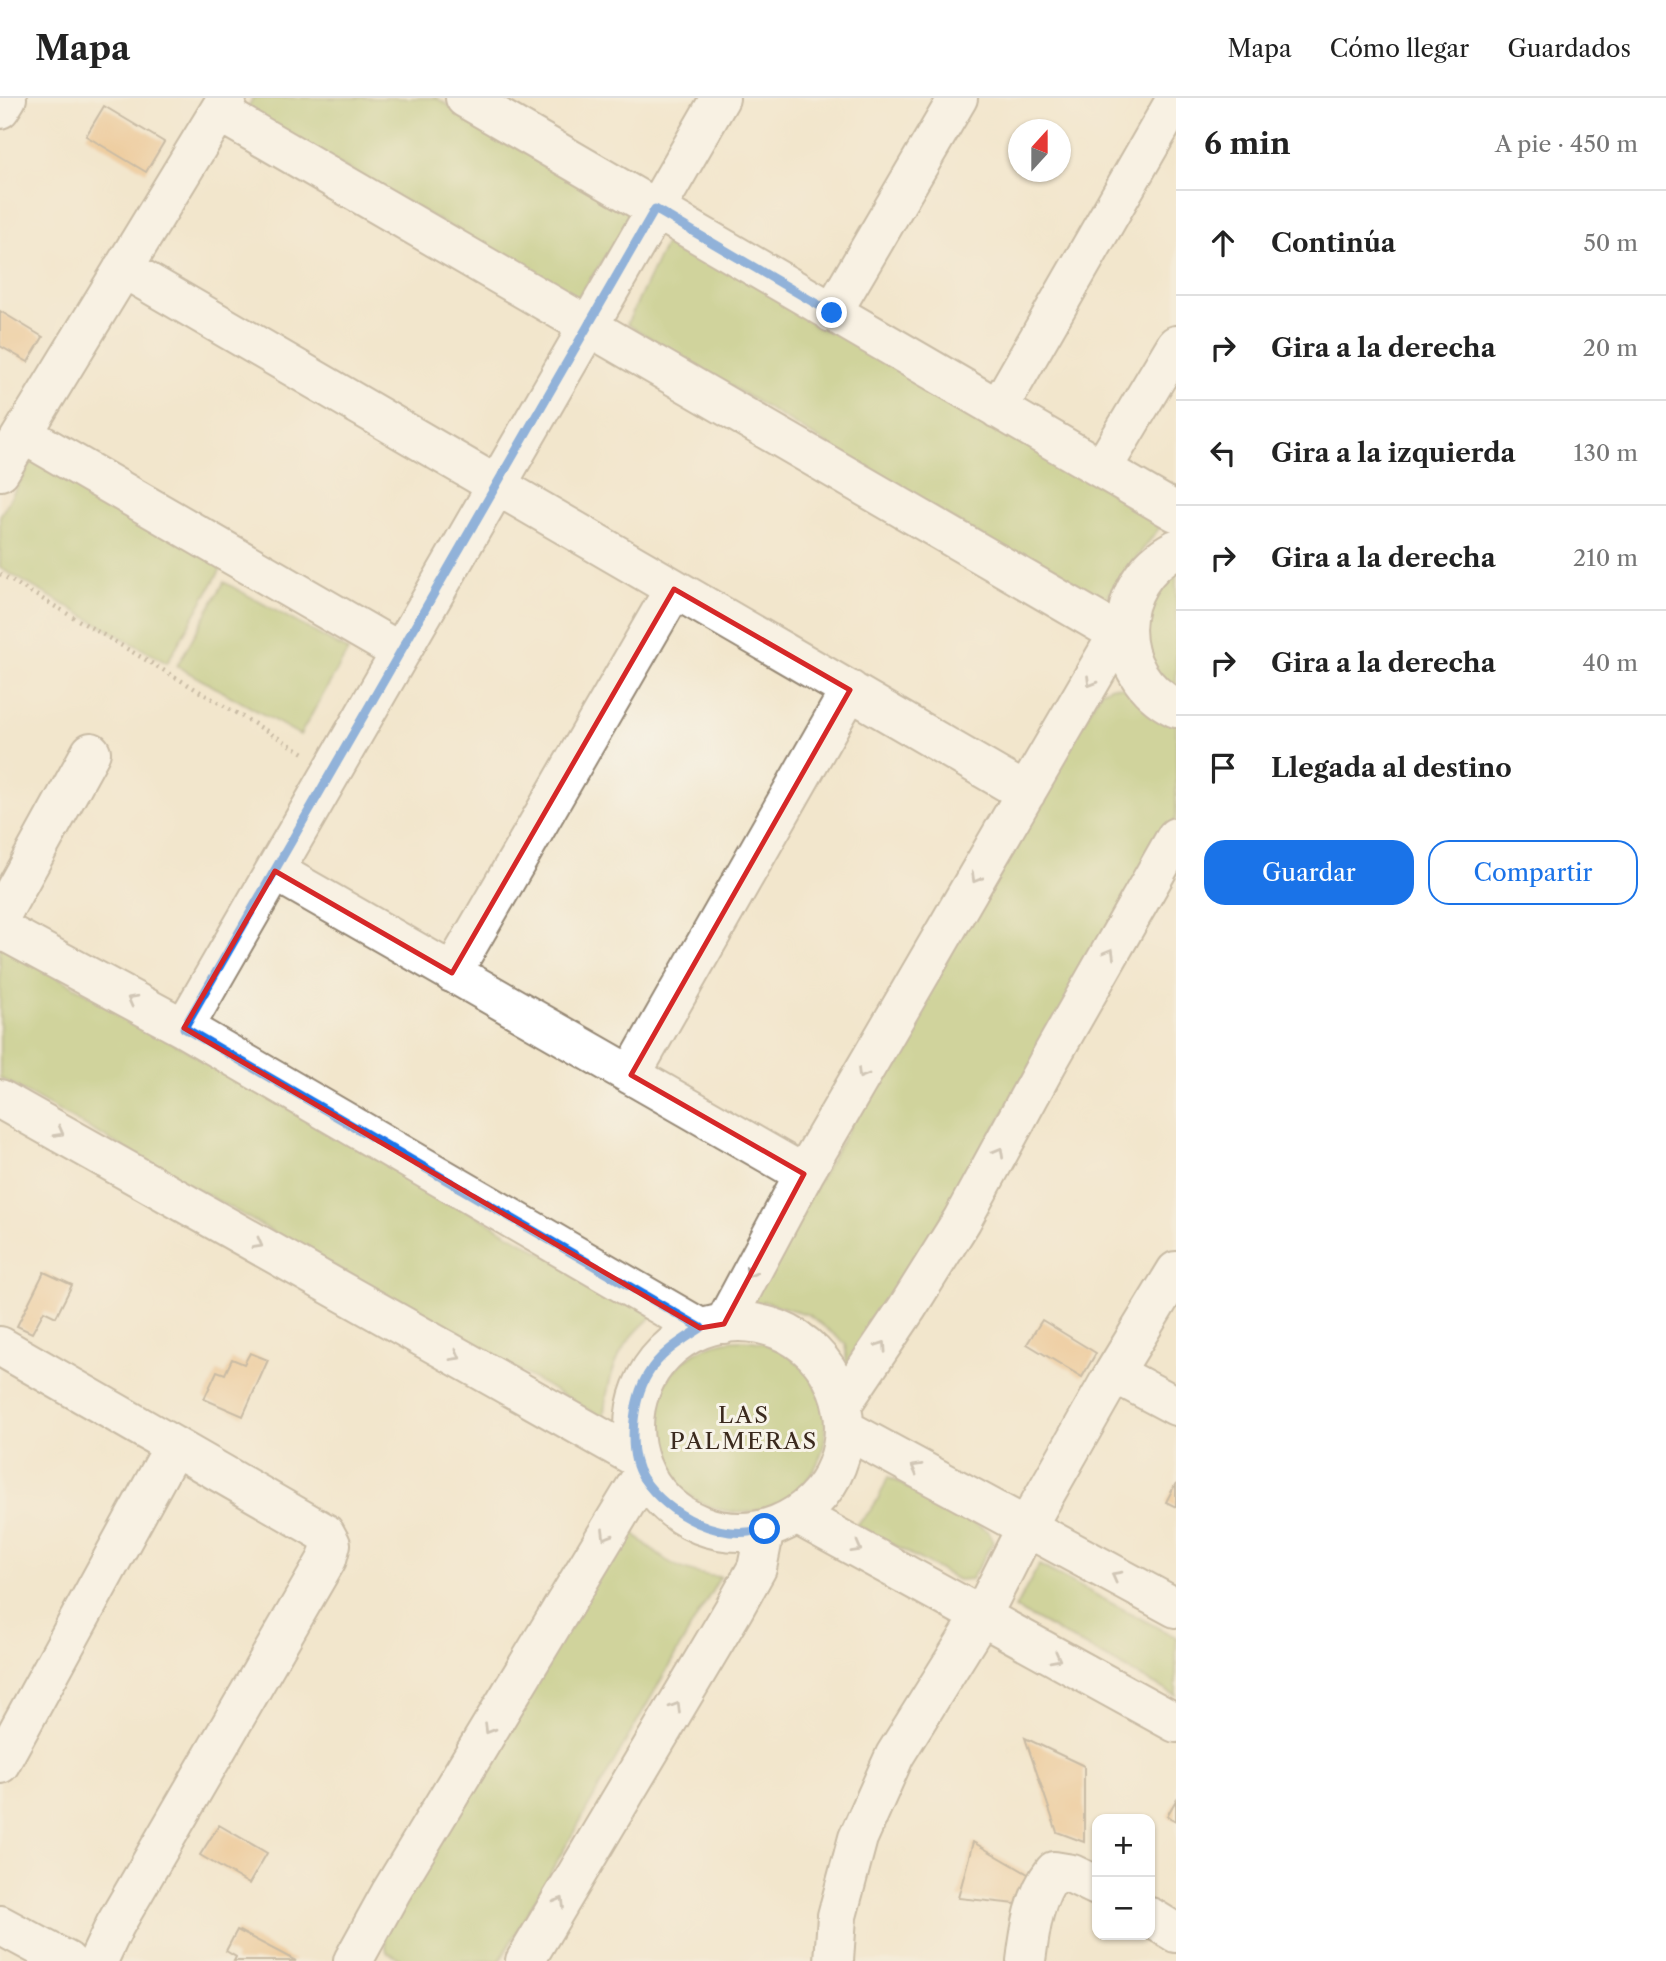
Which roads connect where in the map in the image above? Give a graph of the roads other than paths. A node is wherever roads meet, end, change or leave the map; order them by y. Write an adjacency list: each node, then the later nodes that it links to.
1 (7, 98): 7 (street)
2 (465, 98): 8 (street)
3 (720, 98): 8 (street)
4 (958, 98): 10 (street)
5 (1176, 99): 13 (street)
6 (223, 105): 9 (street); 11 (street)
7 (0, 110)
8 (655, 209): 10 (street); 11 (street)
9 (123, 268): 14 (street); 17 (street)
10 (832, 313): 13 (street)
11 (588, 326): 17 (street); 21 (street)
12 (1176, 345): 15 (street)
13 (998, 409): 15 (street)
14 (23, 433): 16 (street); 22 (street)
15 (1102, 469): 18 (street)
16 (0, 471)
17 (496, 485): 20 (street); 22 (street)
18 (1176, 512)
19 (1176, 549): 21 (street)
20 (674, 589): 23 (street); 31 (street)
21 (1122, 628): 24 (street); 26 (street, one-way to 26)
22 (400, 652): 28 (street)
23 (850, 690): 26 (street); 33 (street)
24 (1176, 708)
25 (91, 752): 29 (street)
26 (1026, 793): 35 (street, one-way to 35)
27 (1176, 837): 41 (street, one-way to 27)
28 (275, 871): 31 (street); 32 (street)
29 (0, 917)
30 (0, 929): 32 (street, one-way to 30)
31 (452, 973): 33 (street)
32 (184, 1028): 37 (street)
33 (631, 1075): 35 (street)
34 (0, 1099): 43 (street, one-way to 43)
35 (804, 1174): 37 (street, one-way to 37)
36 (1176, 1271): 39 (street)
37 (712, 1326): 41 (street); 43 (street)
38 (2, 1352): 42 (street)
39 (1114, 1373): 40 (street); 45 (street)
40 (1176, 1406)
41 (844, 1416): 44 (street); 45 (street, one-way to 41)
42 (174, 1446): 49 (street); 56 (street)
43 (639, 1467): 44 (street); 54 (street, one-way to 54)
44 (781, 1522): 47 (street, one-way to 47); 57 (street, one-way to 44)
45 (1026, 1528): 46 (street, one-way to 45); 47 (street)
46 (1176, 1608)
47 (981, 1617): 48 (street, one-way to 48); 58 (street)
48 (1176, 1723)
49 (0, 1763)
50 (1092, 1884): 59 (street)
51 (1155, 1920): 53 (street)
52 (0, 1925): 55 (street)
53 (1176, 1933)
54 (361, 1958)
55 (67, 1961)
56 (98, 1961)
57 (526, 1961)
58 (834, 1961)
59 (1026, 1961)

